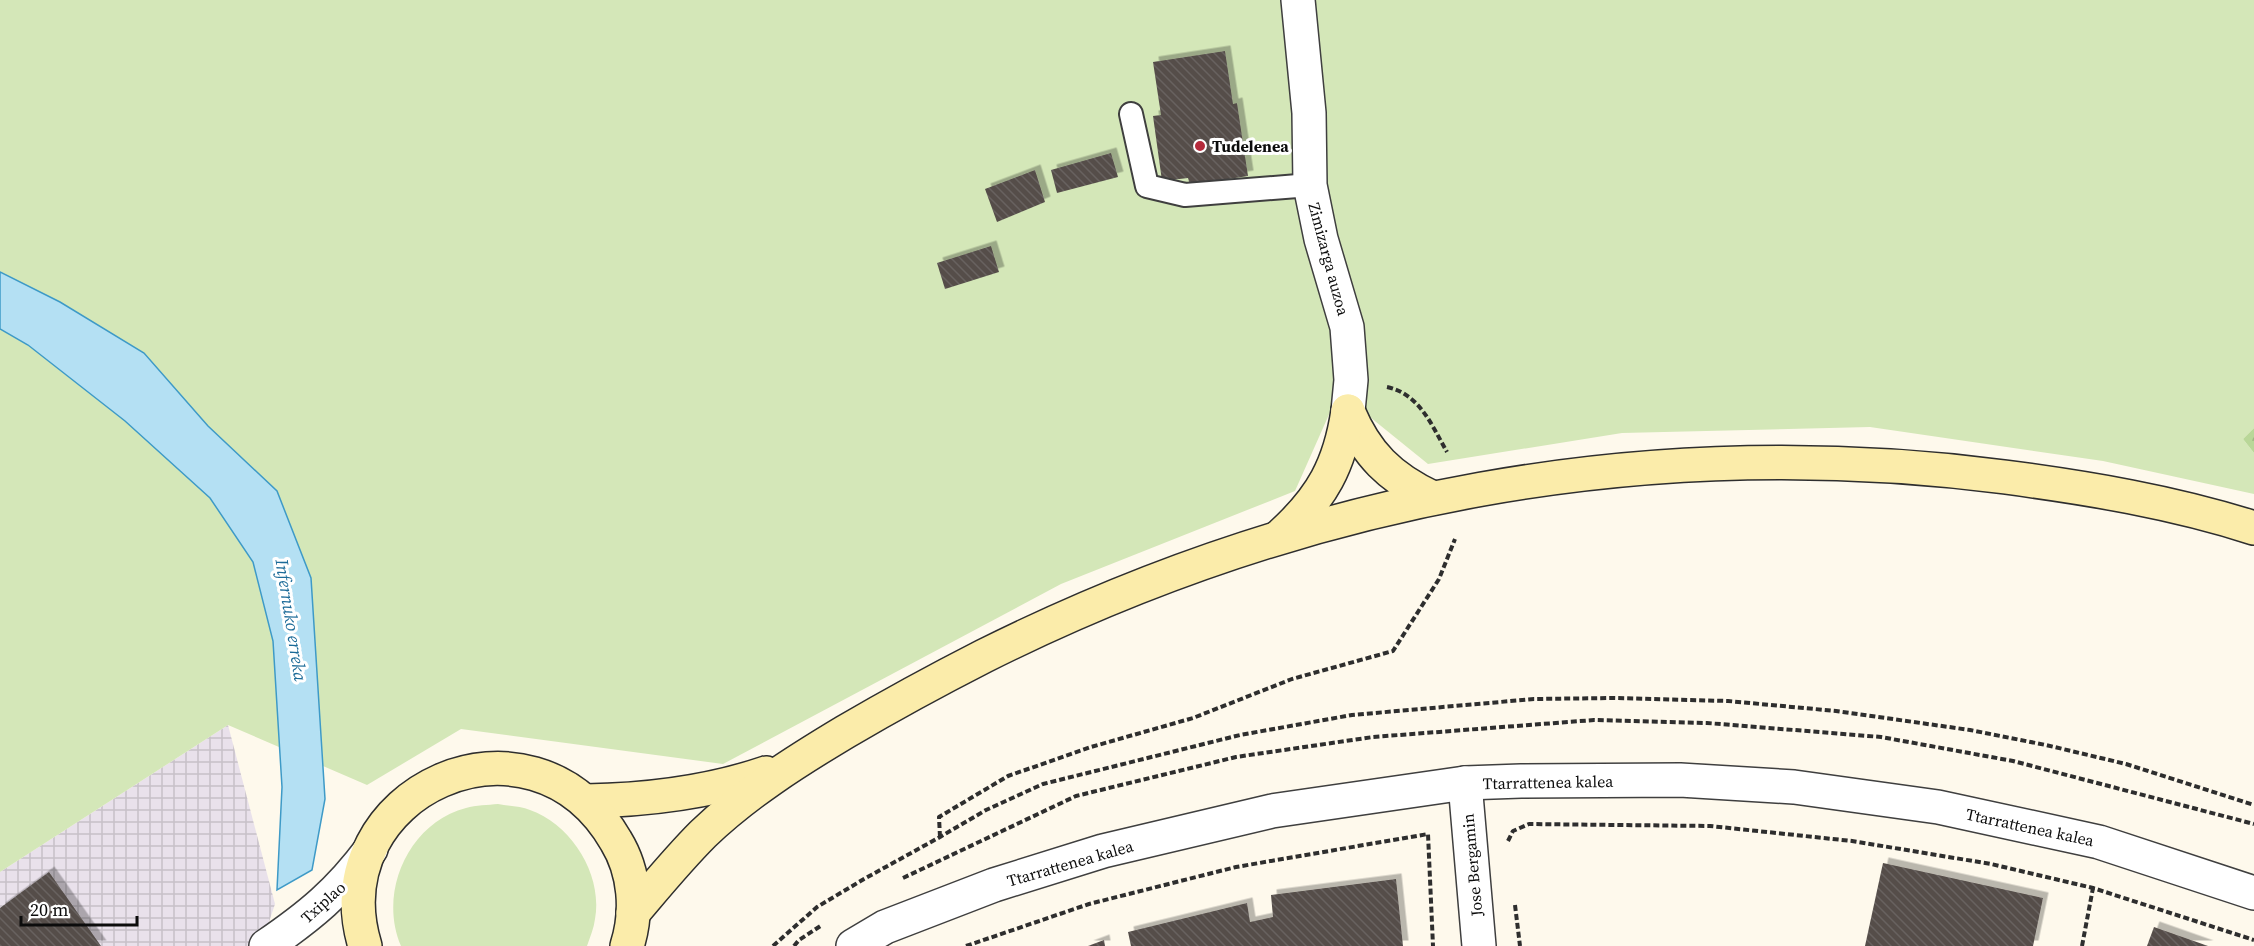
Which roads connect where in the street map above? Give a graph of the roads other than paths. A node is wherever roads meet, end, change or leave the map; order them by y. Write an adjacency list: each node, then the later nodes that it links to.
1 (1298, 0): 3 (street, Zimizarga auzoa)
2 (1131, 114): 3 (lane)
3 (1310, 184): 4 (street, Zimizarga auzoa)
4 (1349, 395): 5 (street); 7 (street)
5 (1432, 498): 6 (street); 7 (street)
6 (2254, 528)
7 (1278, 537): 8 (street)
8 (790, 765): 10 (street); 13 (street)
9 (1465, 783): 12 (street, Ttarrattenea kalea); 17 (street, Ttarrattenea kalea); 18 (street, Jose Bergamin)
10 (586, 801): 11 (street); 13 (street)
11 (370, 849): 14 (street); 15 (street, Txiplao)
12 (2254, 893)
13 (633, 913): 16 (street)
14 (361, 941)
15 (266, 946)
16 (627, 946)
17 (853, 946)
18 (1479, 946)

